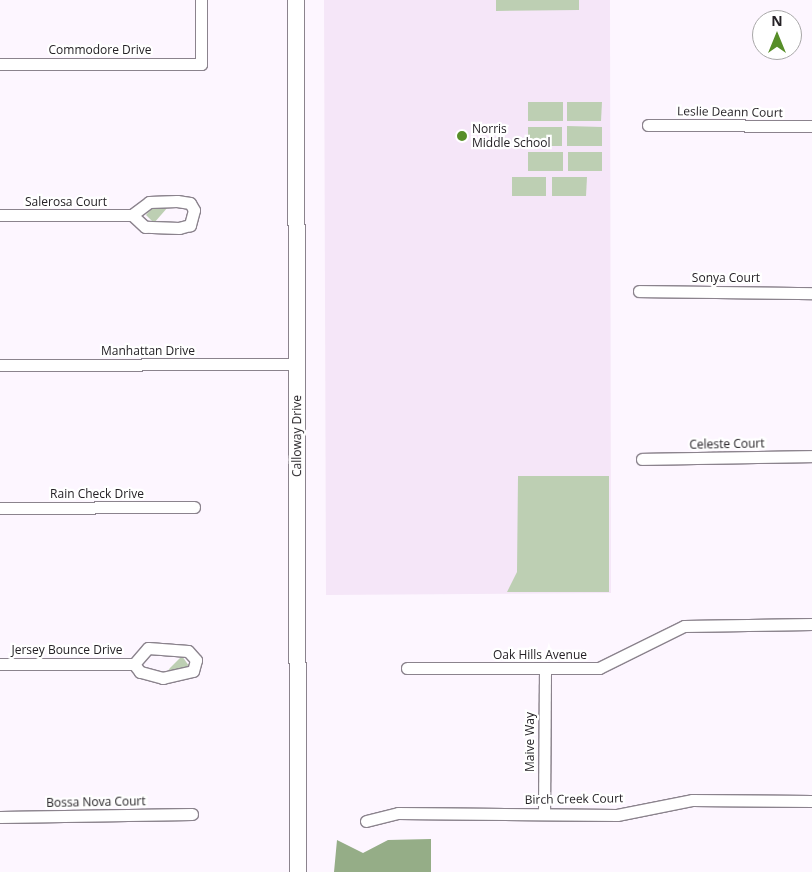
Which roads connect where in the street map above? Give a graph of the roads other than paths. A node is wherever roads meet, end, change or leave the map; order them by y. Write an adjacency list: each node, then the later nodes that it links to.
1 (200, 0): 3 (street, Commodore Drive)
2 (296, 0): 10 (main road, Calloway Drive)
3 (0, 64)
4 (648, 125): 5 (street, Leslie Deann Court)
5 (812, 126)
6 (0, 216): 7 (street, Salerosa Court)
7 (132, 216): 7 (street, Salerosa Court)
8 (639, 291): 9 (street, Sonya Court)
9 (812, 293)
10 (297, 364): 11 (street, Manhattan Drive); 26 (main road, Calloway Drive)
11 (0, 365)
12 (812, 456): 13 (street, Celeste Court)
13 (642, 459)
14 (194, 507): 15 (street, Rain Check Drive)
15 (0, 508)
16 (812, 624): 20 (street, Oak Hills Avenue)
17 (0, 664): 18 (street, Jersey Bounce Drive)
18 (134, 664): 18 (street, Jersey Bounce Drive)
19 (407, 668): 20 (street, Oak Hills Avenue)
20 (545, 669): 23 (street, Maive Way)
21 (812, 801): 23 (street, Birch Creek Court)
22 (192, 814): 24 (street, Bossa Nova Court)
23 (544, 814): 25 (street, Birch Creek Court)
24 (0, 817)
25 (366, 821)
26 (298, 872)

